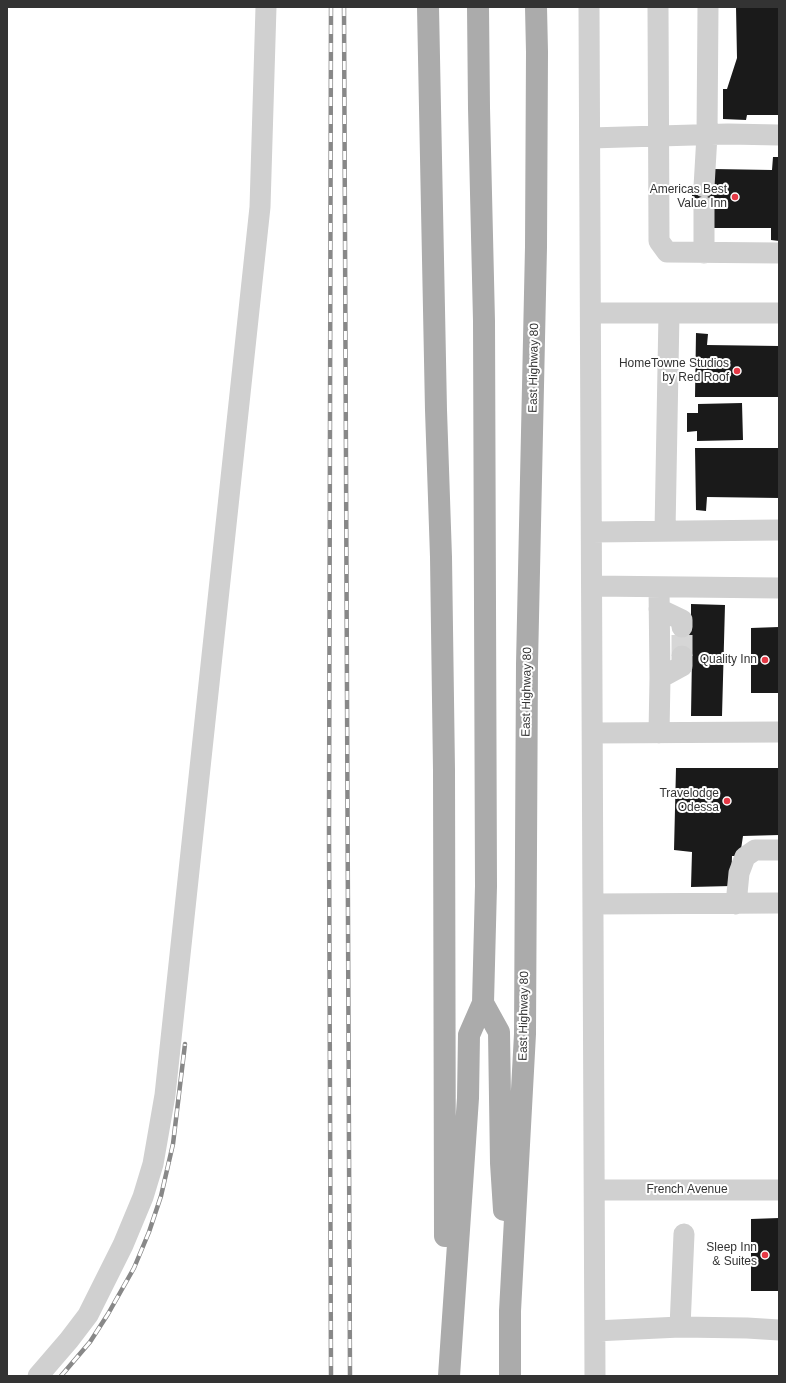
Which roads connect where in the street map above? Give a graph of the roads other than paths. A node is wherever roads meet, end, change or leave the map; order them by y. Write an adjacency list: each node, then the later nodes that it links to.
1 (266, 7): 44 (street)
2 (428, 7): 9 (main road)
3 (438, 7): 9 (main road)
4 (536, 7): 40 (main road, East Highway 80)
5 (589, 7): 13 (street)
6 (658, 7): 12 (street)
7 (708, 7): 11 (street)
8 (478, 12): 36 (main road)
9 (429, 46): 45 (main road)
10 (779, 134): 11 (street)
11 (707, 135): 12 (street); 14 (street)
12 (658, 136): 13 (street); 14 (street)
13 (590, 138): 16 (street)
14 (704, 253): 15 (street)
15 (779, 253)
16 (591, 313): 17 (street); 21 (street)
17 (669, 313): 18 (street); 20 (street)
18 (779, 313)
19 (779, 530): 20 (street)
20 (666, 531): 21 (street)
21 (592, 532): 22 (street)
22 (592, 586): 23 (street); 30 (street)
23 (658, 587): 24 (street); 25 (street)
24 (779, 588)
25 (659, 609): 26 (street); 28 (street)
26 (682, 627)
27 (682, 656): 28 (street)
28 (660, 678): 31 (street)
29 (779, 732): 31 (street)
30 (593, 733): 31 (street); 33 (street)
31 (659, 733)
32 (777, 850): 34 (street)
33 (594, 904): 34 (street); 37 (street)
34 (736, 904): 35 (street)
35 (779, 904)
36 (483, 1003): 40 (main road); 45 (main road)
37 (594, 1190): 38 (street, French Avenue); 42 (street)
38 (779, 1190)
39 (684, 1234): 41 (street)
40 (510, 1311): 46 (main road, East Highway 80)
41 (680, 1327): 42 (street); 43 (street)
42 (595, 1330): 47 (street)
43 (779, 1330)
44 (38, 1376)
45 (447, 1376)
46 (510, 1376)
47 (595, 1376)

